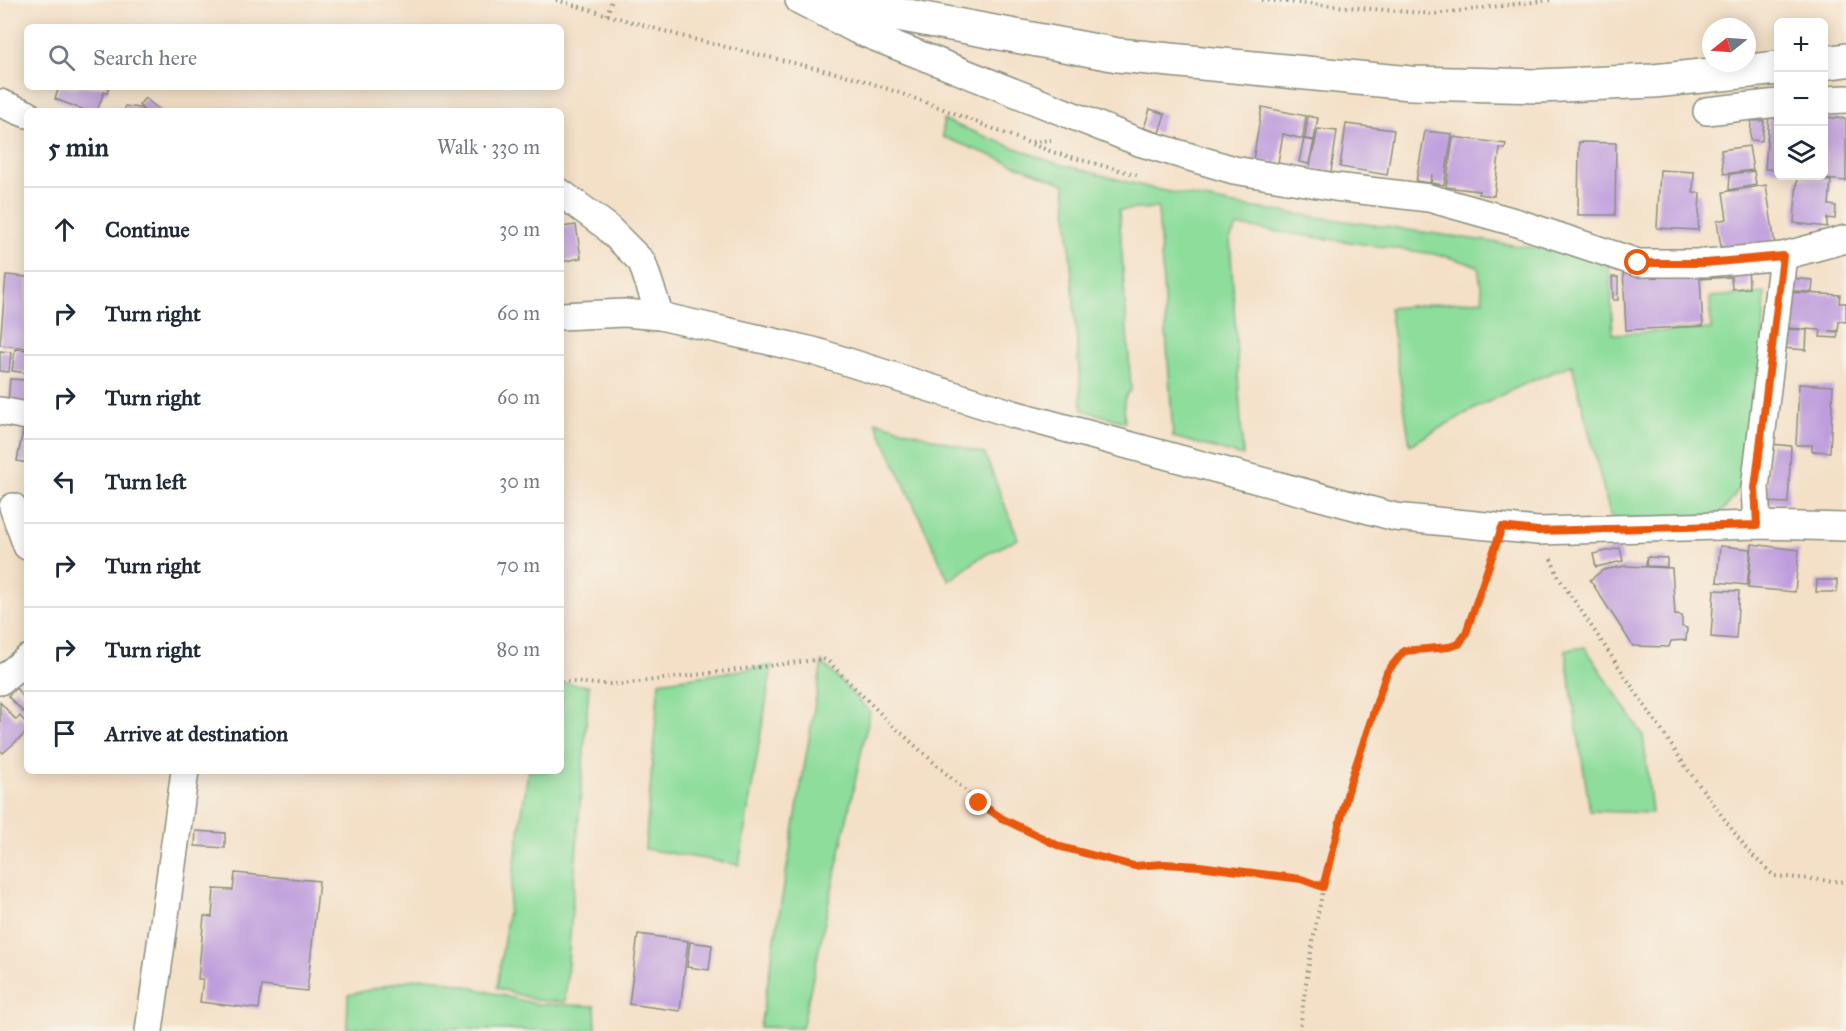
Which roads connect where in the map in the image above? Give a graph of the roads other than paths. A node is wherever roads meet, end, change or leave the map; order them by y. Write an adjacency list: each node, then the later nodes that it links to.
1 (799, 0): 14 (street)
2 (822, 0): 5 (street)
3 (1846, 60): 4 (street)
4 (1828, 62)
5 (1774, 69)
6 (1846, 99): 7 (street)
7 (1828, 100)
8 (0, 103): 11 (street)
9 (1774, 104): 10 (street)
10 (1707, 111)
11 (24, 113)
12 (564, 195): 16 (street)
13 (1846, 238): 14 (street)
14 (1783, 256): 20 (street)
15 (564, 316): 16 (street)
16 (660, 316): 20 (street)
17 (0, 411): 18 (street)
18 (24, 415)
19 (13, 507): 22 (street)
20 (1757, 525): 21 (street)
21 (1846, 527)
22 (24, 538)
23 (24, 661): 24 (street)
24 (0, 681)
25 (186, 774): 26 (street)
26 (149, 1031)

